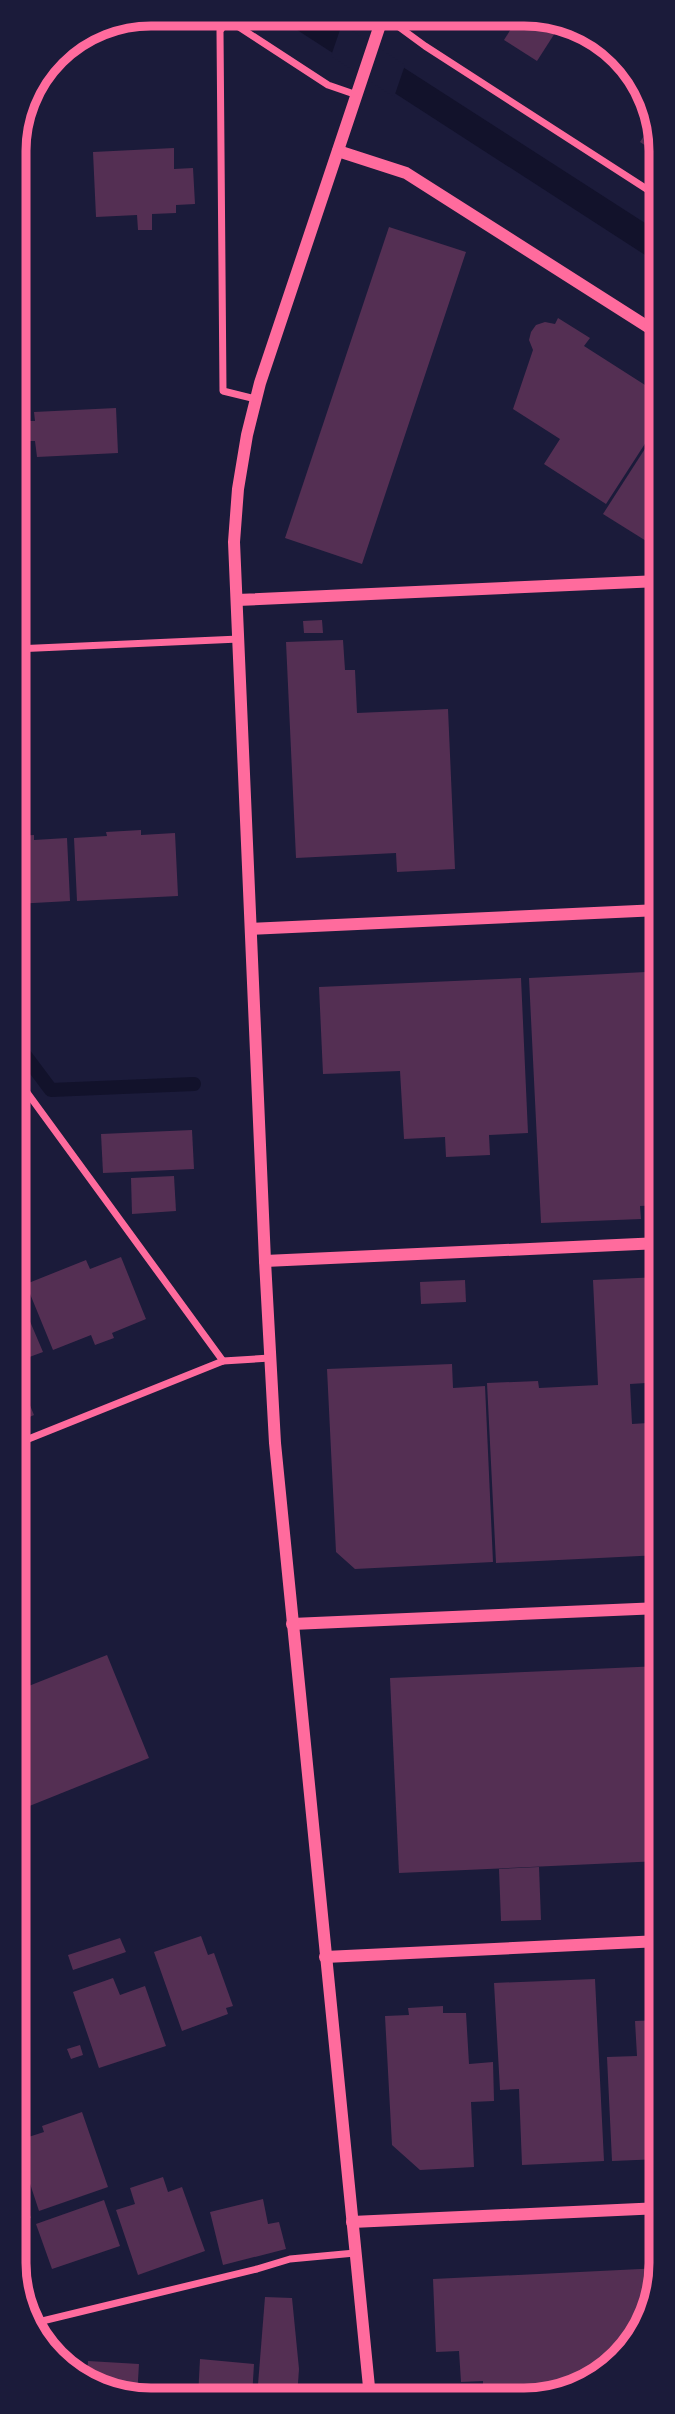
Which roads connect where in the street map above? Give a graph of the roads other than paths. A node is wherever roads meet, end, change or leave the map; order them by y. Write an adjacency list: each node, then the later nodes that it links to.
1 (224, 26): 9 (street)
2 (237, 26): 5 (street)
3 (380, 26): 5 (street)
4 (392, 26): 7 (street)
5 (357, 94): 6 (street)
6 (338, 151): 8 (street); 9 (street)
7 (649, 191)
8 (649, 328)
9 (256, 399): 11 (street)
10 (649, 581): 11 (street)
11 (237, 600): 12 (street)
12 (239, 639): 13 (street); 15 (street)
13 (27, 648)
14 (649, 910): 15 (street)
15 (251, 929): 18 (street)
16 (27, 1092): 20 (street)
17 (648, 1243): 18 (street)
18 (265, 1261): 19 (street)
19 (270, 1358): 20 (street); 23 (street)
20 (223, 1361): 21 (street)
21 (26, 1440)
22 (648, 1609): 23 (street)
23 (292, 1625): 25 (street)
24 (648, 1942): 25 (street)
25 (325, 1956): 27 (street)
26 (648, 2209): 27 (street)
27 (352, 2222): 28 (street)
28 (355, 2253): 29 (street); 30 (street)
29 (41, 2321)
30 (369, 2388)

